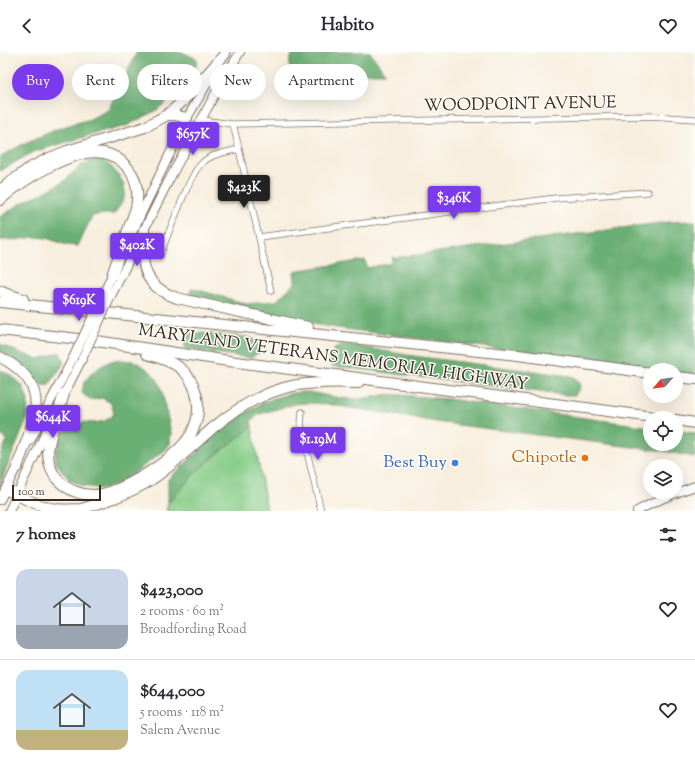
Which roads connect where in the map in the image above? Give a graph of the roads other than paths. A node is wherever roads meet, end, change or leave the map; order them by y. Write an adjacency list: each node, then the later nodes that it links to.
1 (240, 52): 6 (main road)
2 (225, 53): 3 (highway); 4 (main road)
3 (167, 115): 4 (highway); 9 (highway)
4 (187, 118): 6 (main road); 15 (main road)
5 (695, 119): 7 (street, WOODPOINT AVENUE)
6 (201, 120): 7 (street, WOODPOINT AVENUE); 12 (main road)
7 (233, 124): 8 (street)
8 (239, 149): 13 (street); 14 (street)
9 (0, 190)
10 (648, 192): 13 (street)
11 (0, 200): 15 (highway)
12 (144, 230): 21 (highway); 28 (main road, bridge)
13 (259, 237): 17 (street)
14 (160, 256)
15 (112, 275): 33 (main road, bridge)
16 (0, 291): 19 (highway)
17 (271, 291)
18 (0, 302): 19 (highway, MARYLAND VETERANS MEMORIAL HIGHWAY)
19 (84, 310): 21 (highway, MARYLAND VETERANS MEMORIAL HIGHWAY)
20 (0, 330): 22 (highway, MARYLAND VETERANS MEMORIAL HIGHWAY)
21 (366, 339): 24 (highway, MARYLAND VETERANS MEMORIAL HIGHWAY)
22 (96, 341): 27 (highway, MARYLAND VETERANS MEMORIAL HIGHWAY); 28 (highway)
23 (0, 357): 33 (highway)
24 (643, 372)
25 (683, 377): 26 (highway)
26 (695, 379)
27 (443, 389): 30 (highway, MARYLAND VETERANS MEMORIAL HIGHWAY); 38 (highway)
28 (64, 394): 36 (main road)
29 (302, 412): 40 (street)
30 (643, 416)
31 (683, 421): 32 (highway)
32 (695, 423)
33 (17, 467): 35 (main road)
34 (695, 486): 41 (main road)
35 (6, 489): 36 (highway); 37 (main road)
36 (17, 494): 38 (highway); 39 (main road)
37 (0, 500)
38 (78, 510)
39 (10, 511)
40 (321, 511)
41 (637, 511)

